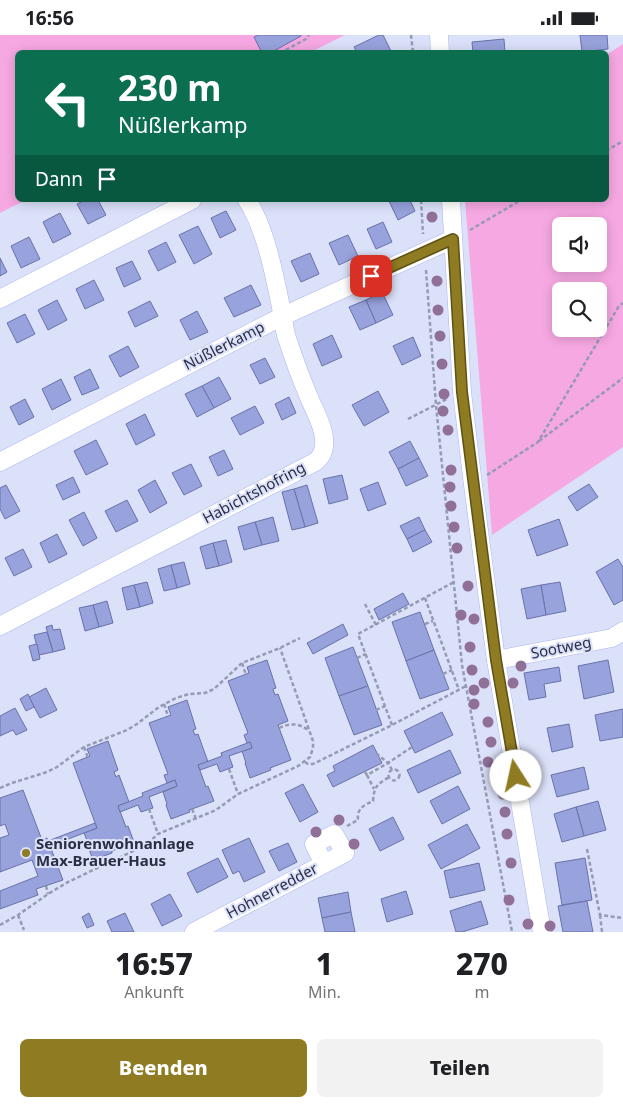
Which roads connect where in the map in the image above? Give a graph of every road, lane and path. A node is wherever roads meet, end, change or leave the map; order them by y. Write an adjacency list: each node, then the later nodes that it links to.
1 (309, 35): 4 (path)
2 (412, 35): 5 (path)
3 (439, 35): 6 (street)
4 (286, 50)
5 (412, 50)
6 (440, 50)
7 (623, 141): 8 (path)
8 (609, 149)
9 (188, 202): 16 (street)
10 (248, 202): 18 (street, Habichtshofring)
11 (421, 202): 15 (path)
12 (451, 202): 14 (street)
13 (518, 202): 14 (path)
14 (453, 239): 15 (street, Nüßlerkamp); 20 (street)
15 (424, 253): 18 (street, Nüßlerkamp); 21 (path)
16 (0, 299)
17 (623, 303): 23 (path)
18 (283, 316): 24 (street, Nüßlerkamp); 32 (street, Habichtshofring)
19 (623, 378): 23 (path)
20 (462, 392): 21 (path); 25 (street)
21 (436, 405): 22 (path); 26 (path)
22 (408, 419)
23 (538, 442): 25 (path)
24 (0, 462)
25 (473, 485): 38 (street)
26 (454, 582): 27 (path); 43 (path)
27 (425, 598): 29 (path); 31 (path)
28 (365, 605): 31 (path)
29 (433, 621): 30 (path); 40 (path)
30 (425, 624)
31 (376, 625): 36 (path)
32 (0, 626)
33 (623, 631): 38 (street, Sootweg)
34 (300, 638): 35 (path)
35 (280, 648): 39 (path); 51 (path)
36 (366, 654): 37 (path); 46 (path)
37 (357, 657)
38 (496, 660): 81 (street)
39 (242, 663): 42 (path); 45 (path)
40 (452, 670): 41 (path); 44 (path)
41 (443, 674)
42 (246, 675)
43 (466, 686): 44 (path); 80 (path)
44 (459, 690): 49 (path)
45 (164, 704): 48 (path); 52 (path)
46 (385, 706): 47 (path); 49 (path)
47 (376, 710)
48 (168, 716)
49 (392, 725): 56 (path)
50 (279, 728): 51 (path)
51 (310, 733): 56 (path)
52 (84, 747): 55 (path); 63 (path)
53 (412, 747): 57 (path)
54 (377, 754): 57 (path)
55 (88, 758)
56 (305, 762): 65 (path)
57 (388, 763): 59 (path); 61 (path)
58 (229, 769): 65 (path)
59 (392, 769): 62 (path); 62 (path)
60 (365, 771): 61 (path)
61 (367, 775): 64 (path)
62 (389, 777): 64 (path)
63 (0, 788)
64 (374, 789): 69 (path)
65 (238, 794): 68 (path)
66 (149, 809): 70 (path)
67 (192, 809): 68 (path)
68 (196, 819): 70 (path)
69 (334, 833): 78 (street, Hohnerredder)
70 (158, 834): 73 (path)
71 (587, 849): 75 (path)
72 (46, 886): 73 (path)
73 (48, 893): 74 (path)
74 (18, 915): 77 (path); 79 (path)
75 (600, 915): 76 (path); 82 (path)
76 (623, 918)
77 (0, 925)
78 (205, 929)
79 (24, 931)
80 (512, 932)
81 (542, 932)
82 (602, 932)

